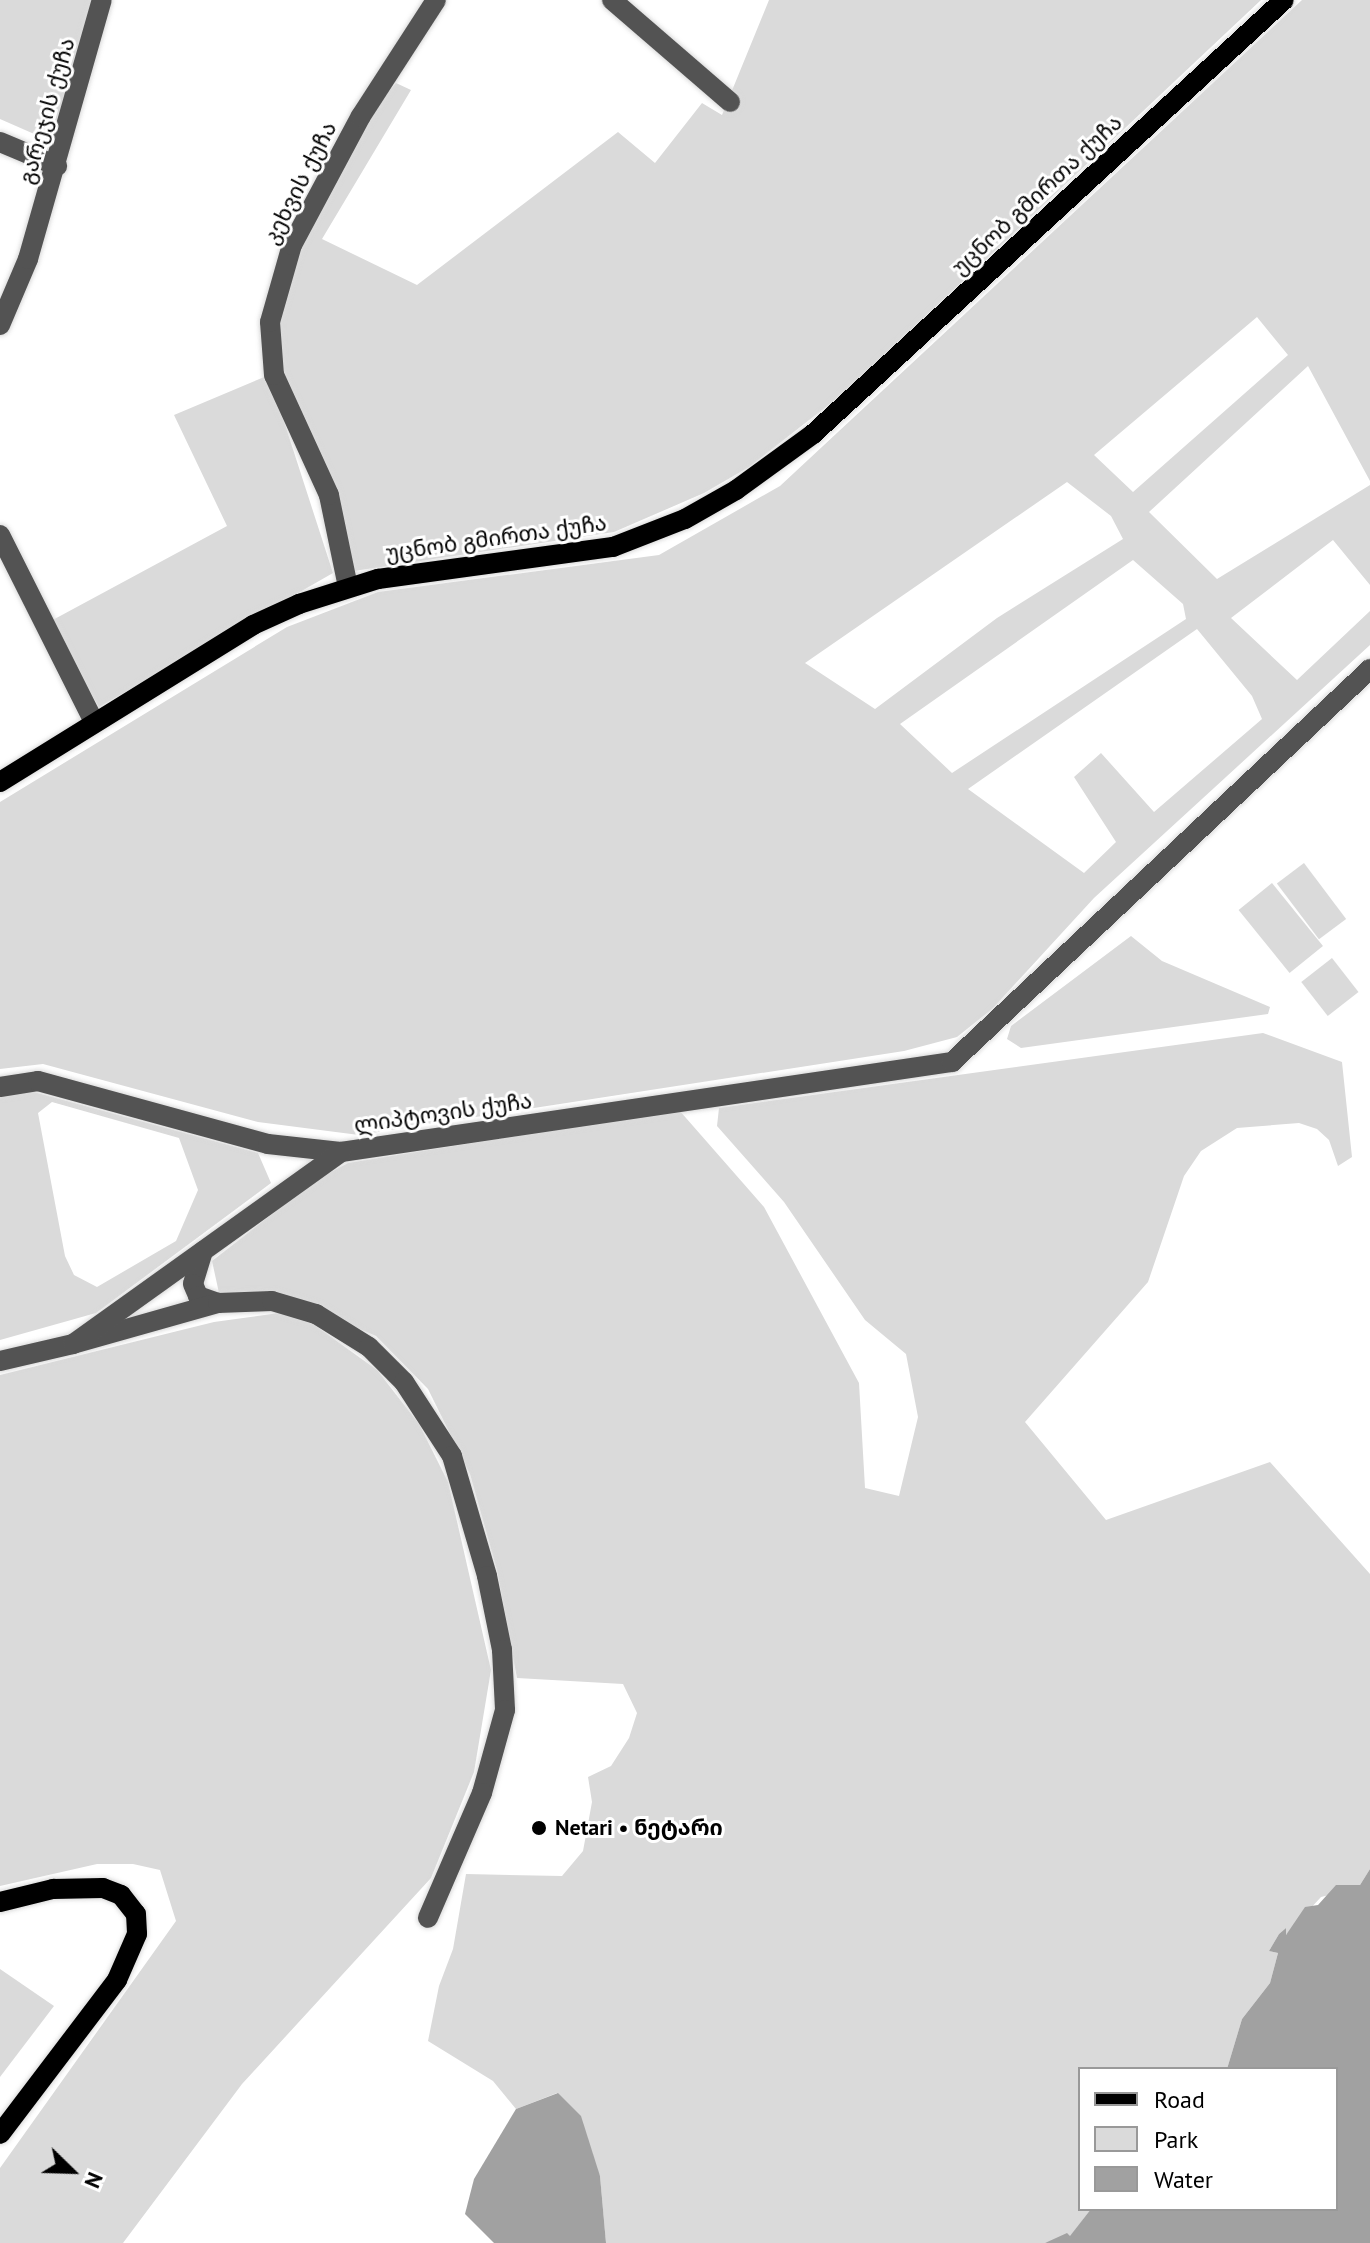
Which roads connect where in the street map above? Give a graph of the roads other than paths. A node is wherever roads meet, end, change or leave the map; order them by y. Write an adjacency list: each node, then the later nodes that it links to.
1 (102, 0): 7 (street, გარეჯის ქუჩა)
2 (436, 0): 10 (street, კეხვის ქუჩა)
3 (612, 0): 5 (street)
4 (1284, 0): 10 (main road, უცნობ გმირთა ქუჩა)
5 (730, 102)
6 (0, 142): 7 (street)
7 (57, 166): 8 (street, გარეჯის ქუჩა)
8 (0, 325)
9 (0, 535): 12 (street)
10 (348, 587): 12 (main road, უცნობ გმირთა ქუჩა)
11 (1370, 669): 16 (street, ლიპტოვის ქუჩა)
12 (94, 722): 13 (main road, უცნობ გმირთა ქუჩა)
13 (0, 782)
14 (0, 1087): 15 (street)
15 (268, 1144): 16 (street); 17 (street)
16 (341, 1152): 17 (street, ლიპტოვის ქუჩა)
17 (283, 1192): 18 (street, ლიპტოვის ქუჩა)
18 (203, 1251): 19 (street); 20 (street, ლიპტოვის ქუჩა)
19 (218, 1303): 20 (street); 23 (street)
20 (73, 1344): 21 (street, ლიპტოვის ქუჩა)
21 (0, 1361)
22 (0, 1902): 24 (main road)
23 (428, 1918)
24 (0, 2134)

